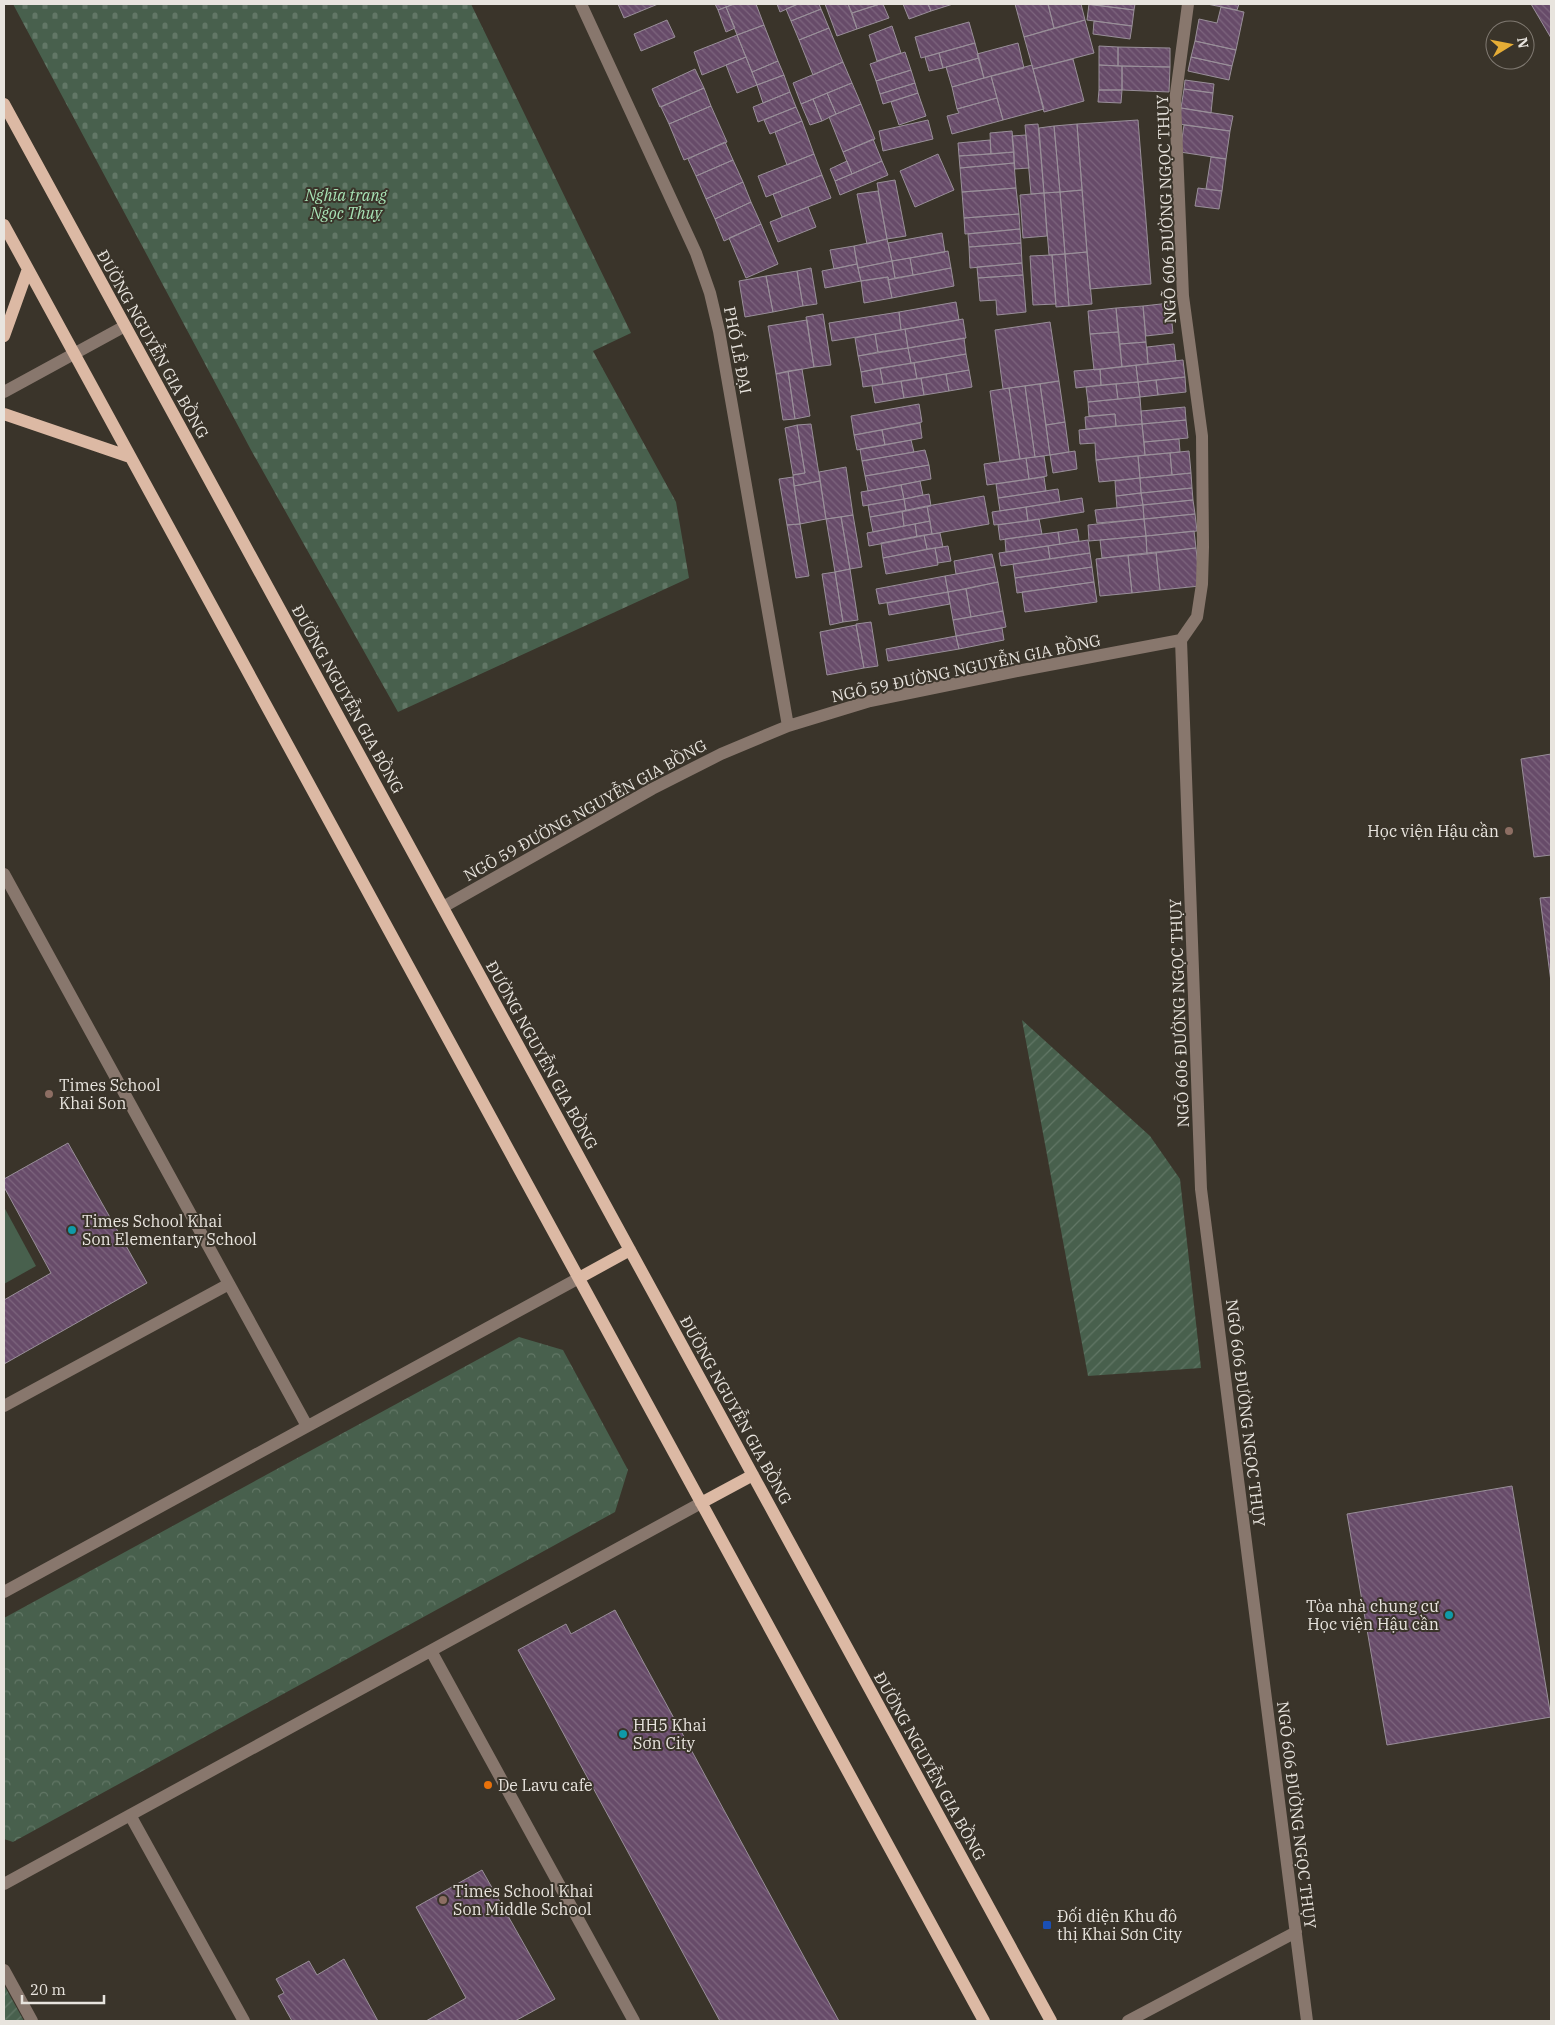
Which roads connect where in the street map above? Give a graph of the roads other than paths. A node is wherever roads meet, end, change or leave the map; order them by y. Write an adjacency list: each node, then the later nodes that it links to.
1 (581, 4): 13 (street, PHỐ LÊ ĐẠI)
2 (1188, 4): 12 (street, NGÕ 606 ĐƯỜNG NGỌC THỤY)
3 (4, 104): 6 (main road, ĐƯỜNG NGUYỄN GIA BỒNG)
4 (4, 225): 5 (main road)
5 (28, 269): 7 (main road); 8 (main road)
6 (125, 326): 8 (street); 15 (main road, ĐƯỜNG NGUYỄN GIA BỒNG)
7 (4, 336)
8 (74, 354): 9 (street); 11 (main road)
9 (4, 392)
10 (4, 414): 11 (main road)
11 (130, 457): 17 (main road)
12 (1181, 640): 13 (street, NGÕ 59 ĐƯỜNG NGUYỄN GIA BỒNG); 27 (street, NGÕ 606 ĐƯỜNG NGỌC THỤY)
13 (788, 726): 15 (street, NGÕ 59 ĐƯỜNG NGUYỄN GIA BỒNG)
14 (4, 874): 18 (street)
15 (443, 907): 16 (main road, ĐƯỜNG NGUYỄN GIA BỒNG)
16 (630, 1250): 17 (main road); 21 (main road, ĐƯỜNG NGUYỄN GIA BỒNG)
17 (579, 1278): 20 (street); 22 (main road)
18 (228, 1284): 19 (street); 20 (street)
19 (4, 1406)
20 (307, 1426): 23 (street)
21 (753, 1475): 22 (main road); 33 (main road, ĐƯỜNG NGUYỄN GIA BỒNG)
22 (702, 1503): 24 (street); 32 (main road)
23 (5, 1589)
24 (431, 1651): 25 (street); 31 (street)
25 (130, 1815): 26 (street); 30 (street)
26 (4, 1884)
27 (1296, 1932): 34 (street); 35 (street, NGÕ 606 ĐƯỜNG NGỌC THỤY)
28 (4, 1970): 29 (street)
29 (32, 2021)
30 (244, 2021)
31 (634, 2021)
32 (984, 2021)
33 (1051, 2021)
34 (1128, 2021)
35 (1307, 2021)

